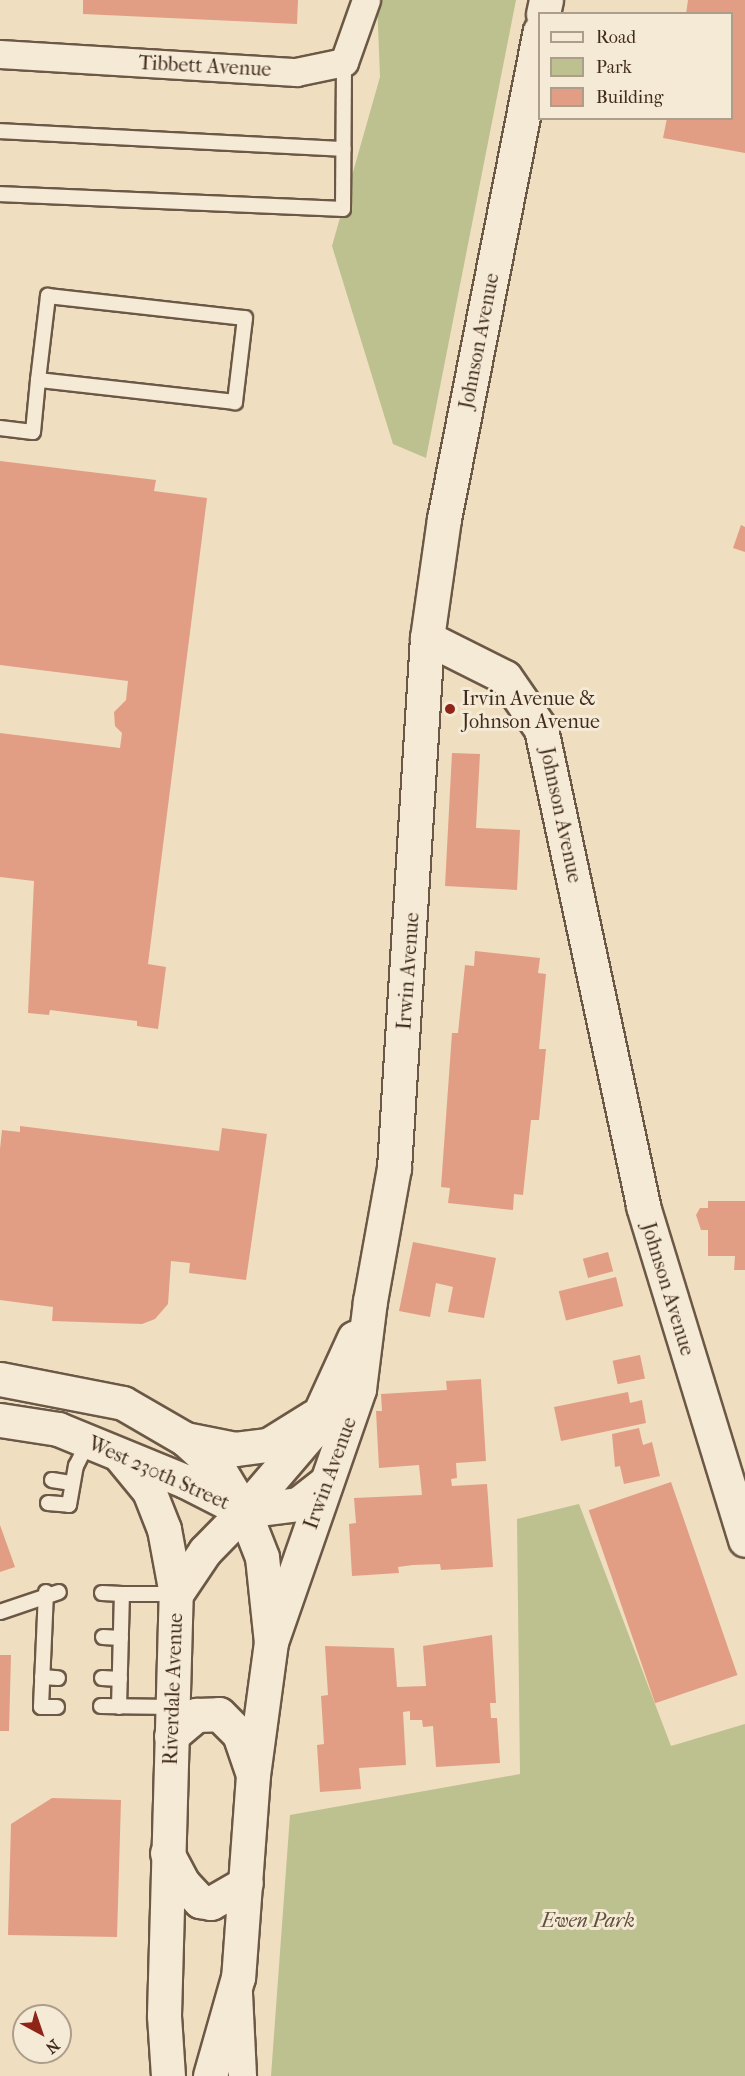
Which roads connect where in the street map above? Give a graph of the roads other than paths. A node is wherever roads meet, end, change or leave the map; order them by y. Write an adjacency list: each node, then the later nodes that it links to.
1 (366, 0): 4 (street)
2 (538, 41): 10 (street, Johnson Avenue)
3 (0, 54): 4 (street, Tibbett Avenue)
4 (344, 62): 6 (lane)
5 (0, 131): 6 (lane)
6 (344, 149): 7 (lane)
7 (0, 194)
8 (38, 380): 8 (lane); 9 (lane)
9 (0, 428)
10 (427, 638): 11 (street, Irwin Avenue); 23 (street, Johnson Avenue)
11 (370, 1301): 13 (street, Irwin Avenue); 19 (street, Irwin Avenue)
12 (0, 1379): 15 (street, West 230th Street)
13 (324, 1408): 15 (street); 22 (street, Irwin Avenue)
14 (0, 1420): 16 (street, West 230th Street)
15 (185, 1439): 22 (street, West 230th Street)
16 (88, 1442): 17 (street, West 230th Street); 20 (lane)
17 (121, 1456): 22 (street, West 230th Street); 26 (street)
18 (52, 1480): 20 (lane)
19 (326, 1482): 22 (street); 30 (street, Irwin Avenue)
20 (72, 1483): 21 (lane)
21 (48, 1503)
22 (244, 1511): 26 (street, Riverdale Avenue); 30 (street)
23 (745, 1540)
24 (102, 1593): 25 (lane)
25 (122, 1594): 26 (lane); 29 (lane)
26 (176, 1594): 38 (street, Riverdale Avenue)
27 (0, 1612): 31 (lane)
28 (103, 1637): 29 (lane)
29 (121, 1638): 34 (lane)
30 (271, 1642): 39 (street)
31 (42, 1677): 32 (lane); 35 (lane)
32 (58, 1678)
33 (102, 1678): 34 (lane)
34 (120, 1679): 37 (lane)
35 (57, 1707)
36 (101, 1707): 37 (lane)
37 (119, 1707): 38 (lane)
38 (172, 1721): 39 (street); 40 (street, Riverdale Avenue)
39 (253, 1775): 41 (street)
40 (167, 1853): 41 (street); 43 (street, Riverdale Avenue)
41 (246, 1883): 42 (street)
42 (238, 1977): 44 (street); 45 (street)
43 (168, 2076)
44 (210, 2076)
45 (242, 2076)

